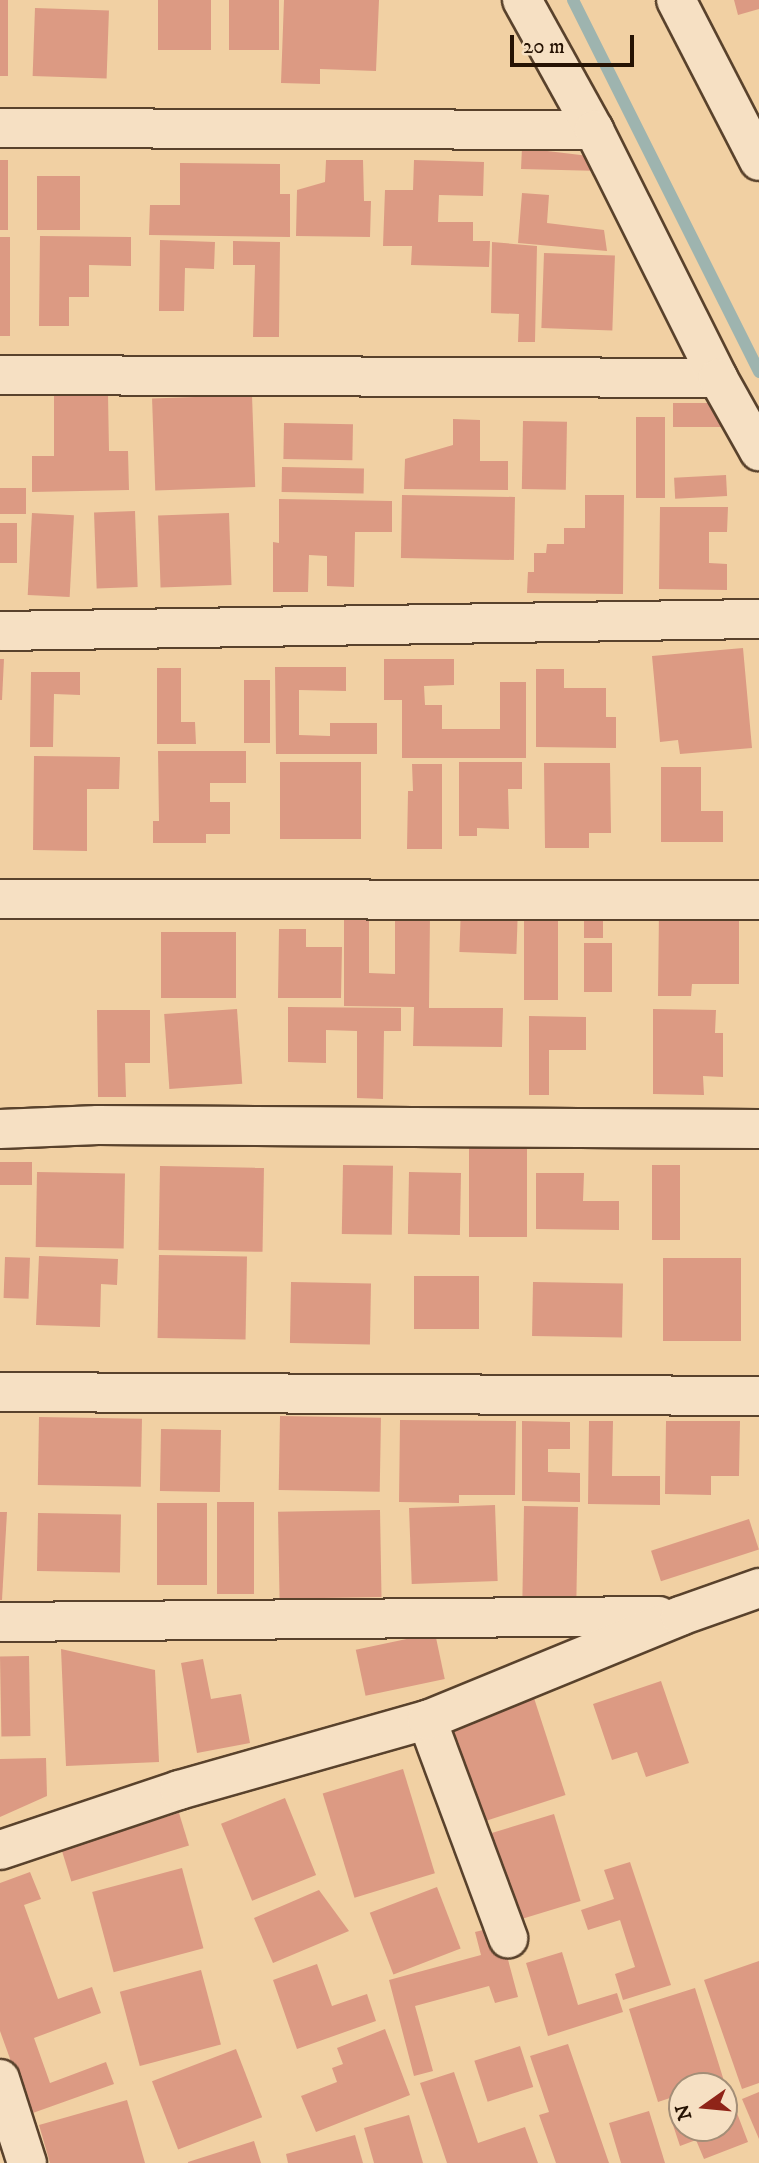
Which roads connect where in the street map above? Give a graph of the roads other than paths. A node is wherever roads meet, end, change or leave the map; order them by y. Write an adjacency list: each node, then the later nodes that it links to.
1 (522, 0): 4 (street)
2 (676, 0): 5 (street)
3 (0, 128): 4 (street)
4 (594, 131): 7 (street)
5 (759, 162)
6 (0, 375): 7 (street)
7 (718, 378): 8 (street)
8 (759, 452)
9 (759, 619): 10 (street)
10 (0, 631)
11 (0, 900): 12 (street)
12 (759, 900)
13 (0, 1129): 14 (street)
14 (759, 1129)
15 (0, 1392): 16 (street)
16 (759, 1395)
17 (759, 1588): 18 (street)
18 (680, 1616): 19 (street); 20 (street)
19 (0, 1622)
20 (427, 1720): 21 (street); 22 (street)
21 (0, 1850)
22 (508, 1938)
23 (0, 2079): 24 (street)
24 (27, 2163)

